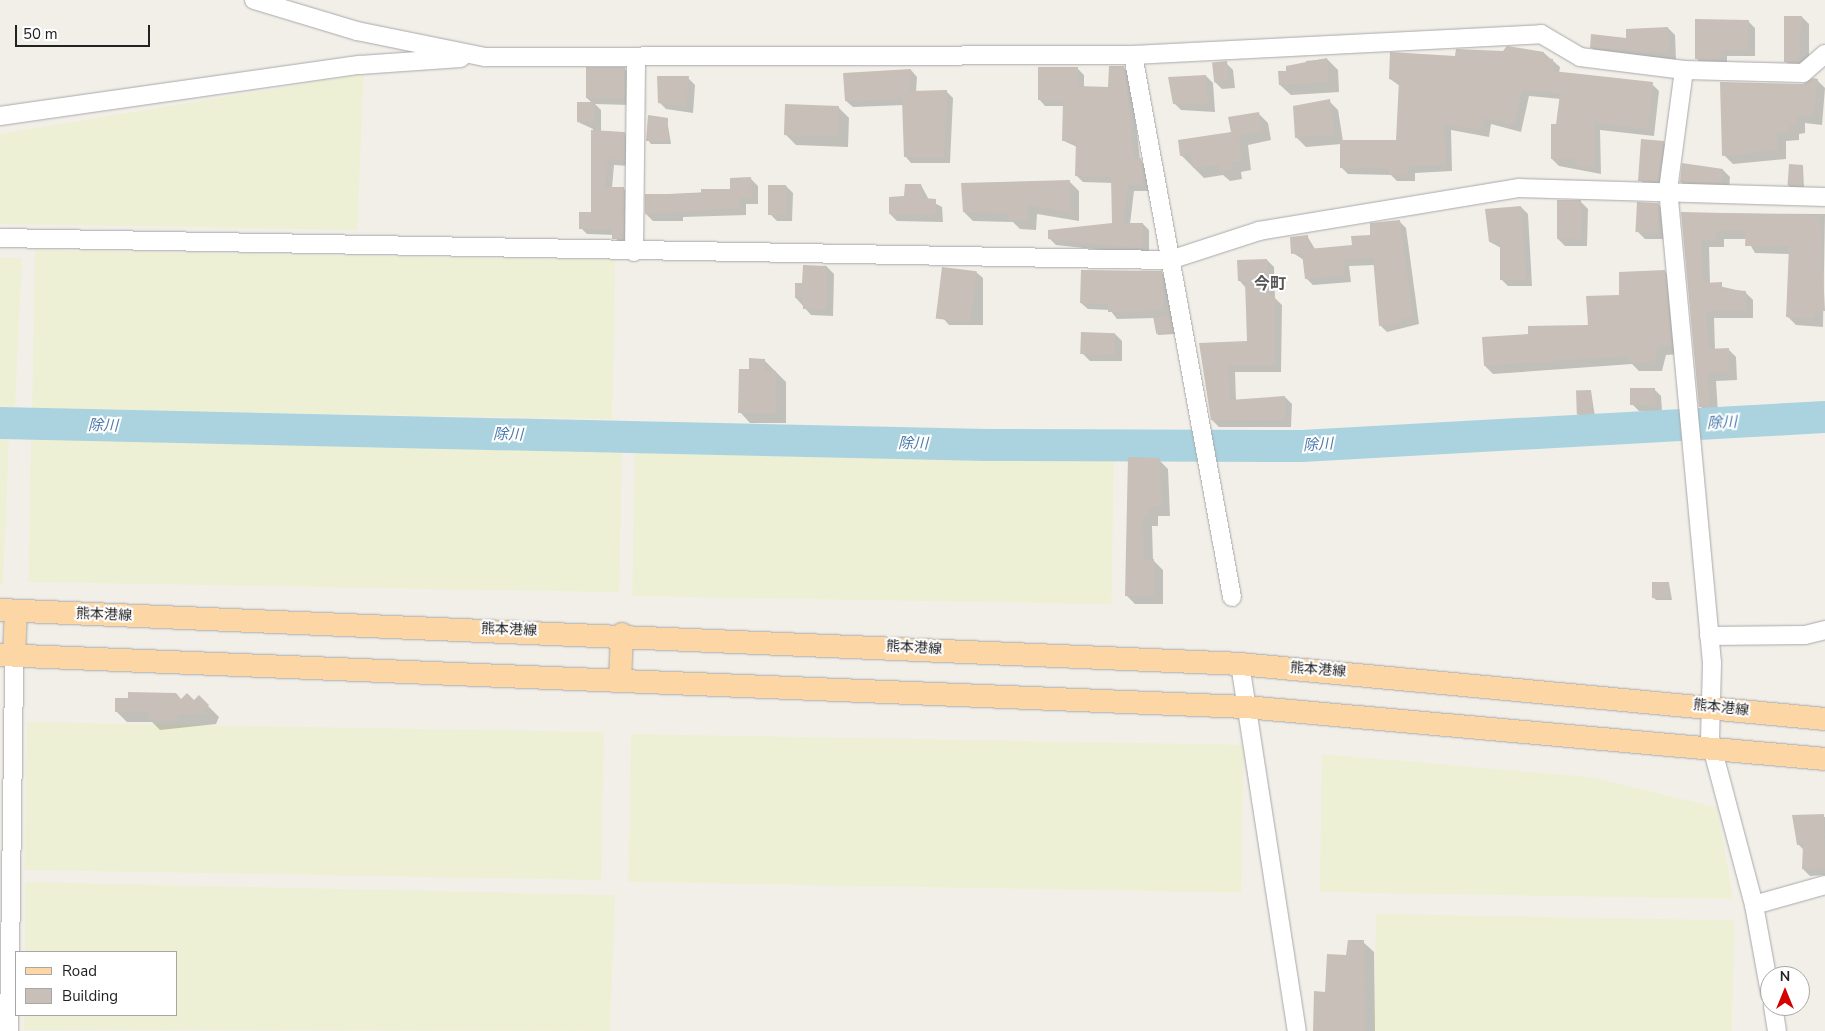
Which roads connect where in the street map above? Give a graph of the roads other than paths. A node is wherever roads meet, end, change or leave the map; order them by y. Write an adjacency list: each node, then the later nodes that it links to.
1 (254, 0): 4 (street)
2 (1825, 54): 6 (street)
3 (1133, 55): 5 (street); 6 (street); 12 (street)
4 (485, 57): 5 (street); 7 (street)
5 (636, 58): 11 (street)
6 (1684, 70): 8 (street)
7 (0, 116)
8 (1668, 190): 9 (street); 12 (street); 17 (street)
9 (1825, 197)
10 (0, 238): 11 (street)
11 (634, 252): 12 (street)
12 (1170, 260): 13 (street)
13 (1232, 597)
14 (8, 611): 16 (main road, 熊本港線); 18 (main road)
15 (1825, 630): 17 (street)
16 (622, 634): 19 (main road, 熊本港線); 20 (main road)
17 (1709, 636): 21 (street)
18 (7, 655): 20 (main road); 30 (street)
19 (1240, 664): 21 (main road, 熊本港線); 22 (street)
20 (620, 681): 22 (main road)
21 (1707, 706): 23 (main road, 熊本港線); 24 (street)
22 (1246, 707): 24 (main road); 31 (street)
23 (1825, 719)
24 (1711, 750): 25 (main road); 27 (street)
25 (1825, 759)
26 (1825, 885): 27 (street)
27 (1754, 905): 28 (street)
28 (1765, 966)
29 (1774, 1016): 32 (street)
30 (9, 1031)
31 (1297, 1031)
32 (1777, 1031)

